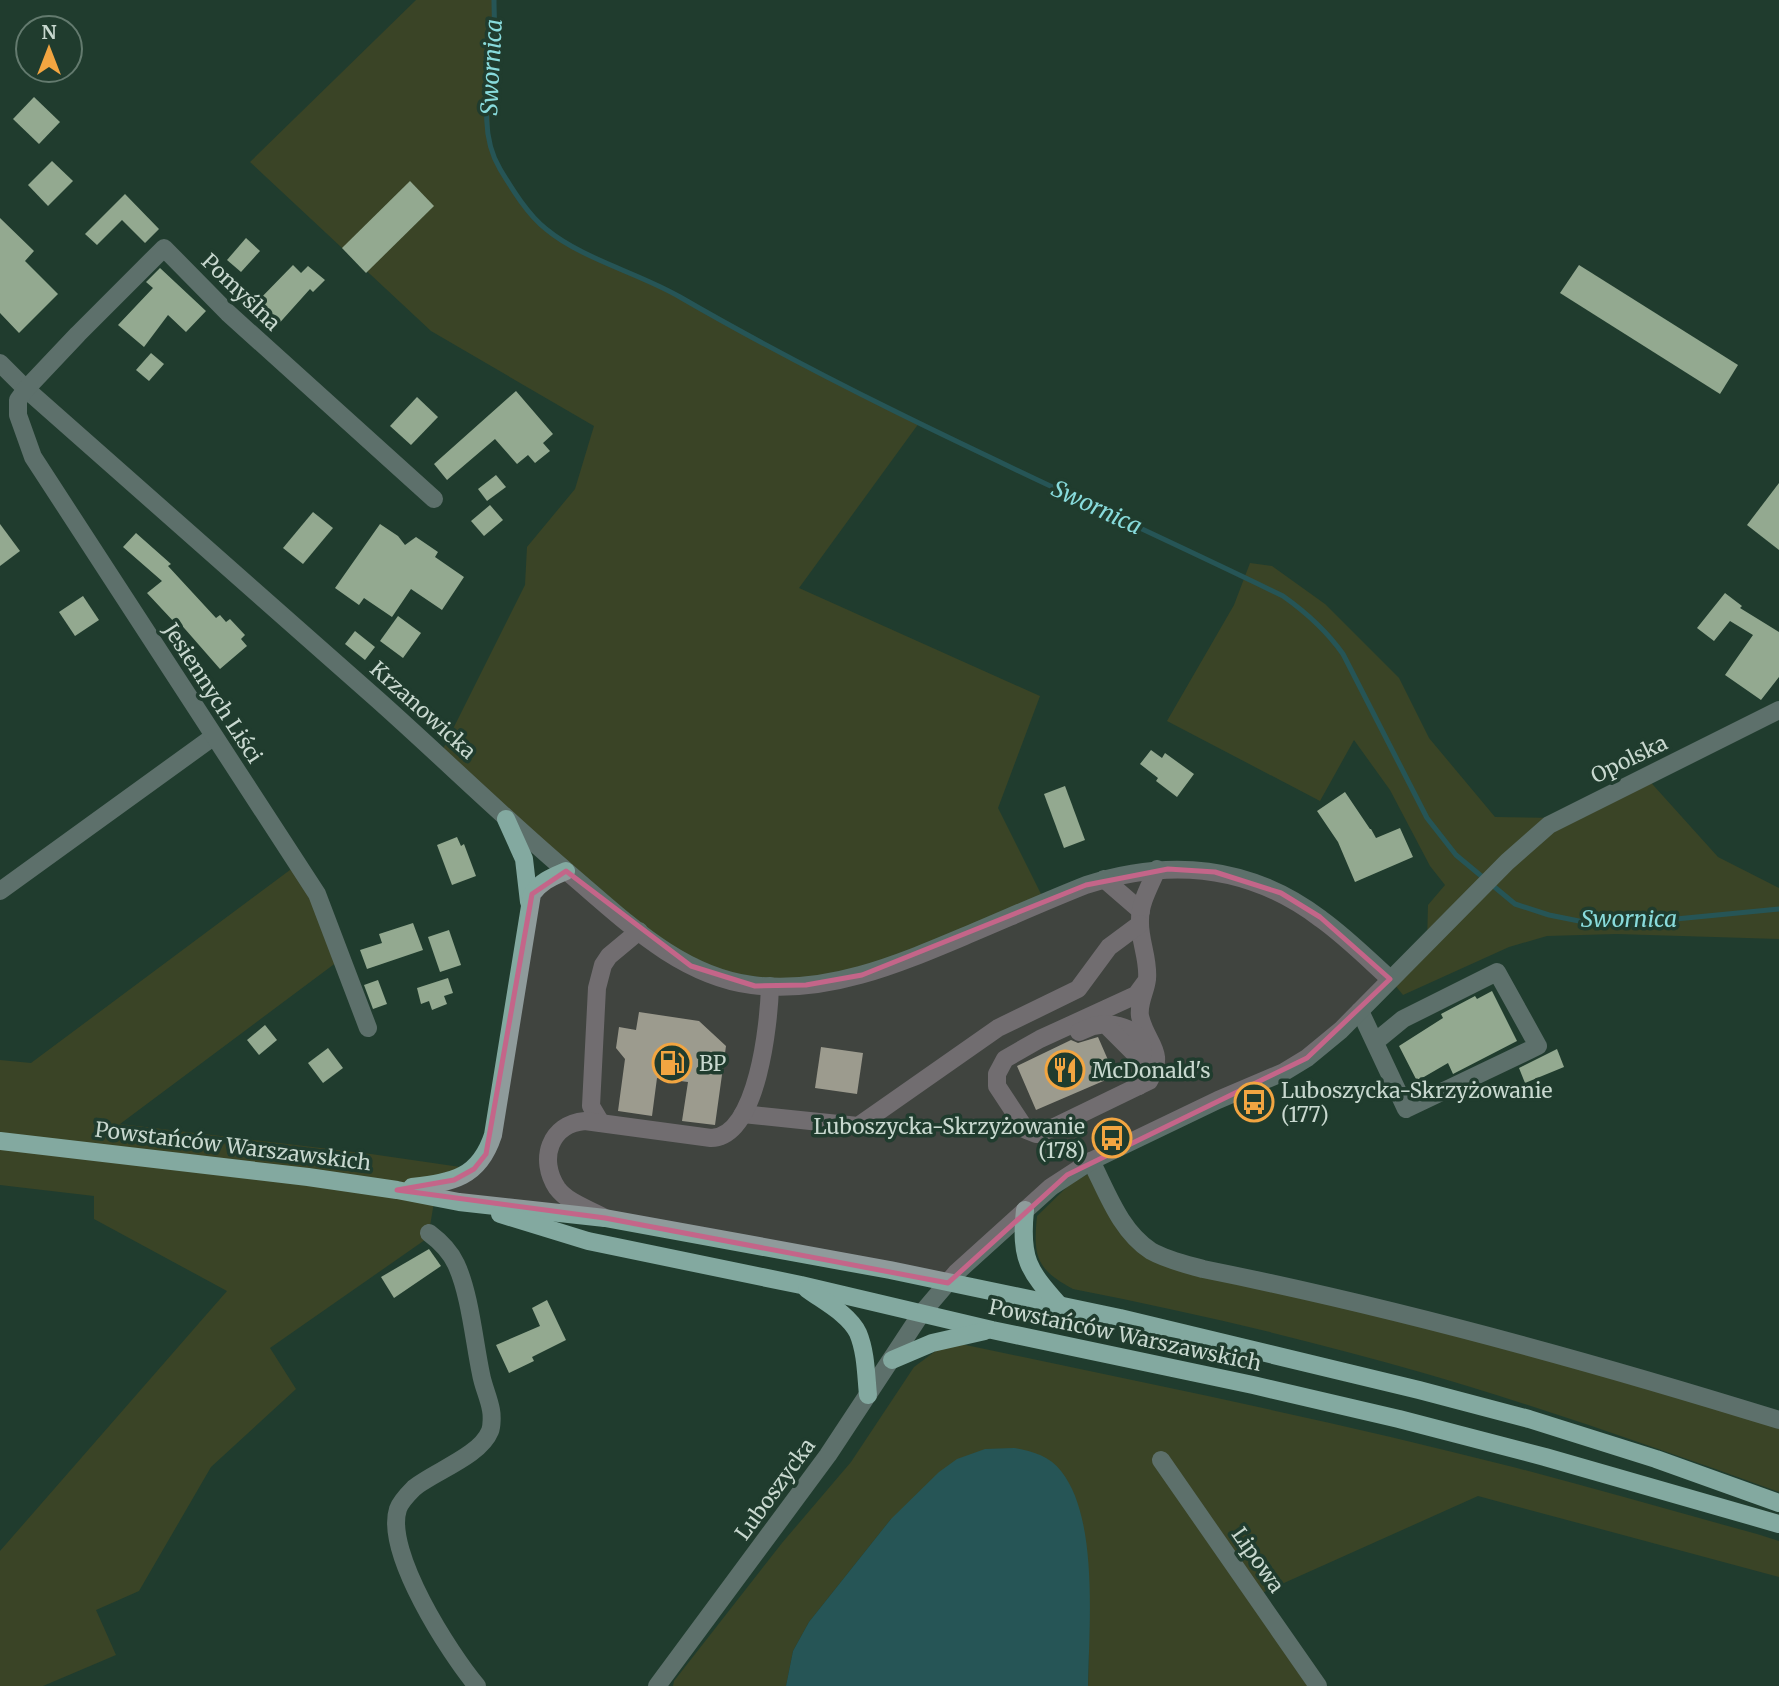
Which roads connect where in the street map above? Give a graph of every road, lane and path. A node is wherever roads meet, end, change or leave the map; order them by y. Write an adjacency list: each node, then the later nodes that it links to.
1 (0, 363): 2 (street, Krzanowicka)
2 (26, 389): 3 (street, Pomyślna); 5 (street, Jesiennych Liści); 6 (street, Krzanowicka)
3 (434, 499)
4 (1779, 710): 14 (street, Opolska)
5 (213, 737): 10 (street); 20 (street, Jesiennych Liści)
6 (506, 819): 8 (street, Krzanowicka); 11 (main road)
7 (1157, 869): 9 (street, Krzanowicka); 12 (street); 14 (street, Krzanowicka)
8 (566, 871): 11 (main road); 13 (street, Krzanowicka)
9 (1104, 879): 12 (street); 16 (street, Krzanowicka)
10 (0, 891)
11 (529, 905): 28 (main road)
12 (1140, 917): 15 (street); 24 (street)
13 (639, 931): 16 (street, Krzanowicka); 25 (street)
14 (1390, 979): 18 (street, Opolska)
15 (1147, 980): 17 (street); 19 (street)
16 (770, 986): 24 (street)
17 (1112, 1006): 19 (street); 22 (street)
18 (1360, 1010): 21 (street); 27 (street, Opolska)
19 (1140, 1016): 23 (street)
20 (368, 1028)
21 (1375, 1042): 21 (street)
22 (997, 1074): 23 (street); 23 (street)
23 (1139, 1086)
24 (743, 1114): 25 (street)
25 (601, 1123): 31 (street)
26 (0, 1141): 28 (main road, Powstańców Warszawskich)
27 (1091, 1161): 30 (street, Luboszycka); 40 (street)
28 (397, 1190): 29 (main road, Powstańców Warszawskich)
29 (459, 1202): 31 (main road, Powstańców Warszawskich); 34 (main road, Powstańców Warszawskich)
30 (1025, 1210): 33 (street, Luboszycka); 35 (main road)
31 (604, 1218): 33 (main road, Powstańców Warszawskich)
32 (429, 1233): 44 (street)
33 (948, 1283): 35 (main road, Powstańców Warszawskich); 36 (street, Luboszycka)
34 (802, 1285): 36 (main road, Powstańców Warszawskich); 39 (main road)
35 (1060, 1306): 42 (main road, Powstańców Warszawskich)
36 (921, 1314): 37 (main road, Powstańców Warszawskich); 38 (street, Luboszycka)
37 (992, 1330): 38 (main road); 43 (main road, Powstańców Warszawskich)
38 (892, 1360): 39 (street, Luboszycka)
39 (868, 1395): 45 (street, Luboszycka)
40 (1779, 1420)
41 (1161, 1460): 46 (street, Lipowa)
42 (1779, 1503)
43 (1779, 1524)
44 (477, 1686)
45 (657, 1686)
46 (1318, 1686)

